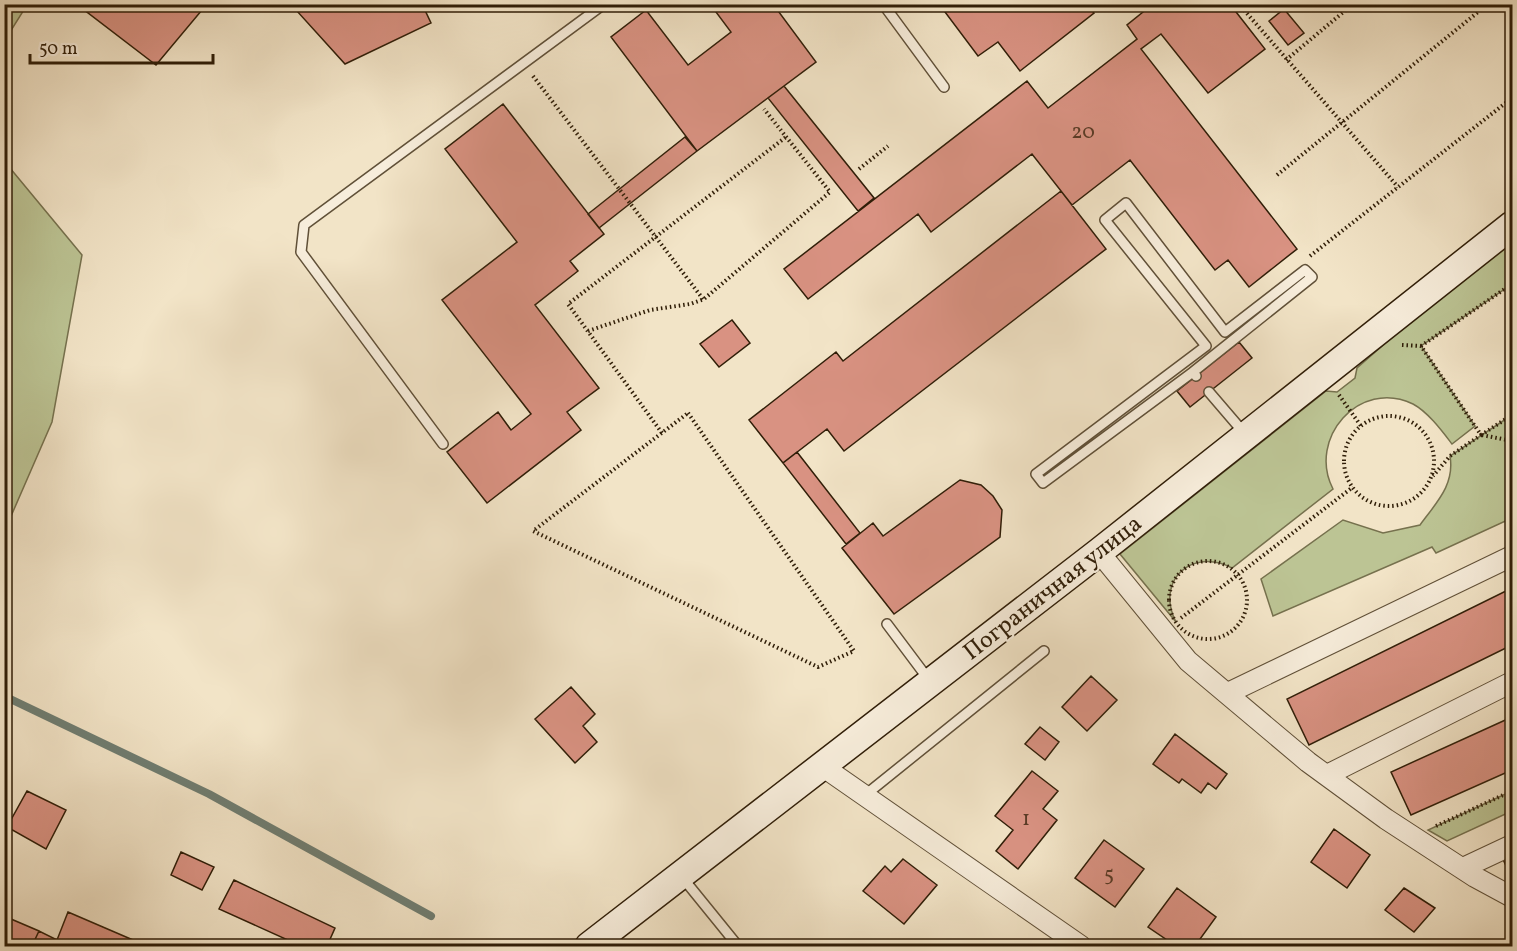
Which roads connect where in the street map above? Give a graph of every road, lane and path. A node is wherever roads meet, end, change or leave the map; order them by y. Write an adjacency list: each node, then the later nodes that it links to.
1 (604, 4): 7 (lane)
2 (883, 4): 8 (lane)
3 (1353, 4): 6 (path)
4 (1488, 4): 11 (path)
5 (1244, 10): 6 (path)
6 (1286, 60): 11 (path)
7 (524, 63): 18 (path); 32 (lane)
8 (944, 87)
9 (1512, 98): 16 (path)
10 (764, 109): 12 (path)
11 (1343, 122): 15 (path); 16 (path)
12 (786, 137): 18 (path); 21 (path)
13 (888, 146): 14 (path)
14 (859, 169)
15 (1277, 175)
16 (1398, 187): 19 (path)
17 (1512, 225): 30 (street, Пограничная улица)
18 (656, 239): 21 (path); 22 (path)
19 (1308, 258)
20 (1512, 284): 24 (path)
21 (704, 299): 22 (path)
22 (588, 331): 28 (path)
23 (1397, 344): 24 (path)
24 (1421, 346): 29 (path)
25 (1195, 374): 25 (lane)
26 (1209, 392): 30 (lane)
27 (1512, 415): 29 (path)
28 (662, 433): 28 (path)
29 (1481, 435): 31 (path); 33 (path)
30 (1246, 436): 35 (street, Пограничная улица)
31 (1512, 441)
32 (443, 444)
33 (1431, 477): 34 (path); 34 (path)
34 (1353, 488): 37 (path)
35 (1099, 552): 41 (street, Пограничная улица); 43 (street)
36 (1512, 556): 43 (street)
37 (1237, 574): 38 (path); 38 (path); 38 (path)
38 (1176, 622)
39 (886, 624): 41 (lane)
40 (1044, 651): 47 (lane)
41 (931, 681): 44 (street, Пограничная улица)
42 (1512, 682): 45 (street)
43 (1228, 693): 45 (street)
44 (822, 766): 47 (street); 51 (street, Пограничная улица)
45 (1327, 775): 50 (street)
46 (1512, 791): 48 (path)
47 (864, 796): 55 (street)
48 (1428, 830)
49 (1512, 845): 50 (street)
50 (1463, 868): 52 (street)
51 (681, 876): 53 (street, Пограничная улица); 54 (lane)
52 (1512, 897)
53 (589, 946)
54 (738, 946)
55 (1081, 946)

